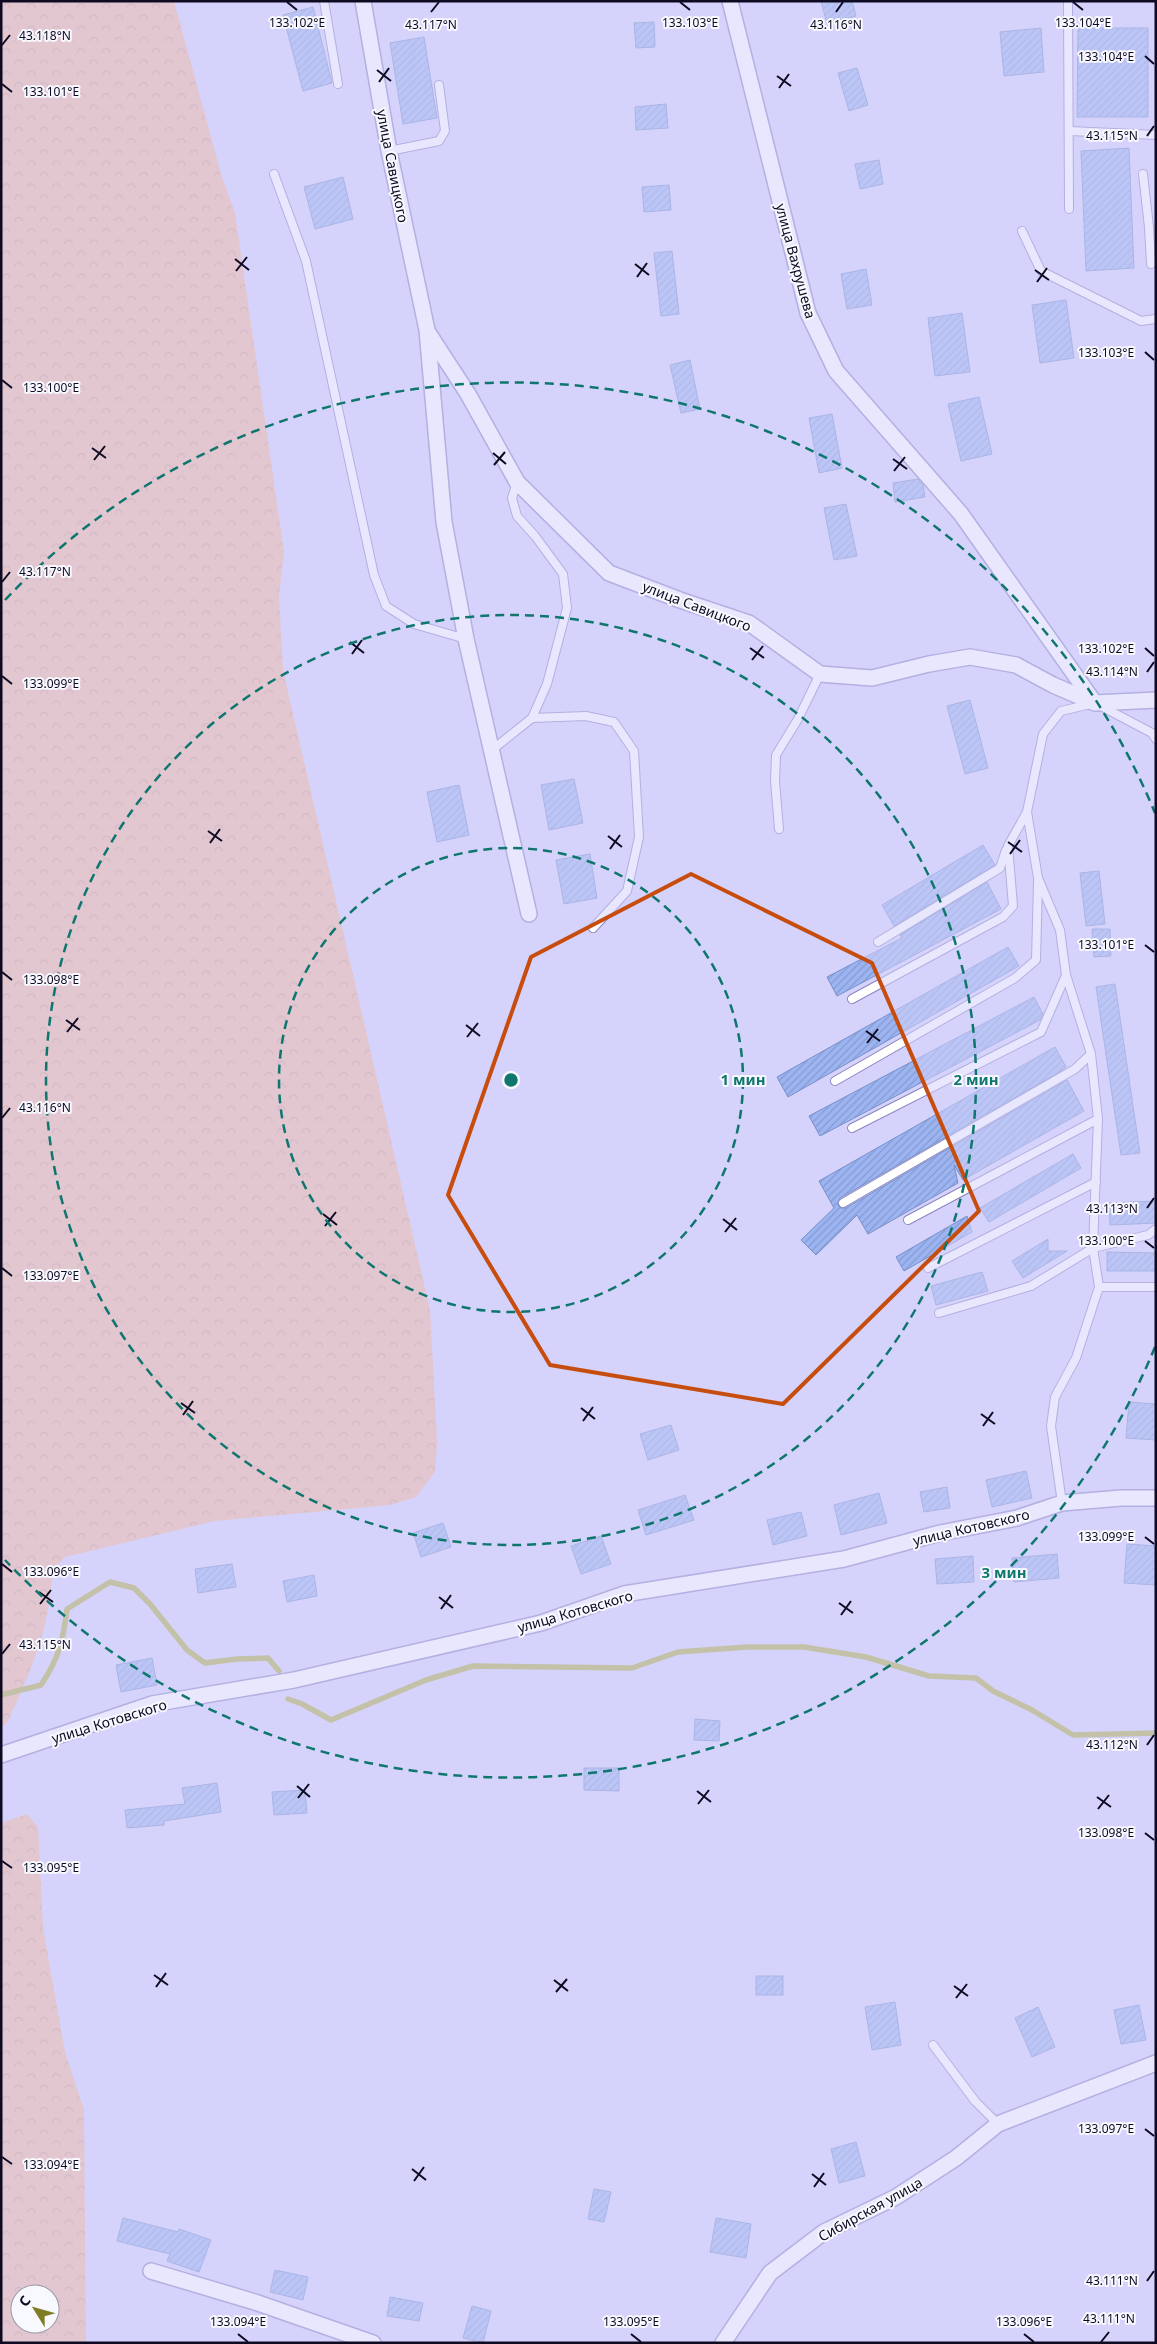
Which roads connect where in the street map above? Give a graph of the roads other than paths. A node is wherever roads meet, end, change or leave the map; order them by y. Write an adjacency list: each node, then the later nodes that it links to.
1 (324, 1): 5 (lane)
2 (363, 1): 9 (street, улица Савицкого)
3 (730, 1): 22 (street, улица Вахрушева)
4 (1068, 3): 7 (lane)
5 (338, 84)
6 (439, 86): 9 (lane)
7 (1070, 131): 8 (lane); 12 (lane)
8 (1156, 135)
9 (389, 151): 17 (street, улица Савицкого)
10 (274, 174): 19 (lane)
11 (1143, 174): 13 (lane)
12 (1069, 209)
13 (1152, 224): 15 (lane)
14 (1022, 231): 16 (lane)
15 (1151, 264)
16 (1156, 319)
17 (427, 330): 18 (street, улица Савицкого); 19 (street, улица Савицкого)
18 (517, 482): 20 (street, улица Савицкого); 23 (lane)
19 (466, 638): 25 (street, улица Савицкого)
20 (820, 674): 22 (street); 27 (lane)
21 (1156, 700): 22 (street)
22 (1094, 703): 24 (lane); 26 (lane)
23 (532, 718): 25 (lane); 31 (lane)
24 (1156, 739)
25 (492, 750): 30 (street, улица Савицкого)
26 (1027, 812): 28 (lane); 29 (lane)
27 (779, 829)
28 (1008, 846): 32 (lane); 34 (lane)
29 (1038, 878): 33 (lane); 36 (lane)
30 (529, 914)
31 (593, 928)
32 (878, 942)
33 (1066, 975): 35 (lane); 38 (lane)
34 (852, 999)
35 (1091, 1054): 37 (lane); 40 (lane)
36 (835, 1081)
37 (1098, 1119): 39 (lane); 41 (lane)
38 (852, 1128)
39 (1096, 1182): 43 (lane); 44 (lane)
40 (843, 1203)
41 (908, 1220)
42 (1156, 1228): 43 (lane)
43 (1093, 1248): 45 (lane); 47 (lane)
44 (928, 1268)
45 (1099, 1287): 46 (lane); 49 (lane)
46 (1156, 1287)
47 (939, 1313)
48 (1156, 1498): 49 (street, улица Котовского)
49 (1062, 1503): 50 (street, улица Котовского)
50 (1, 1755)
51 (933, 2045): 53 (lane)
52 (1156, 2064): 53 (street, Сибирская улица)
53 (998, 2124): 56 (street, Сибирская улица)
54 (151, 2270): 55 (street)
55 (373, 2343)
56 (723, 2343)

